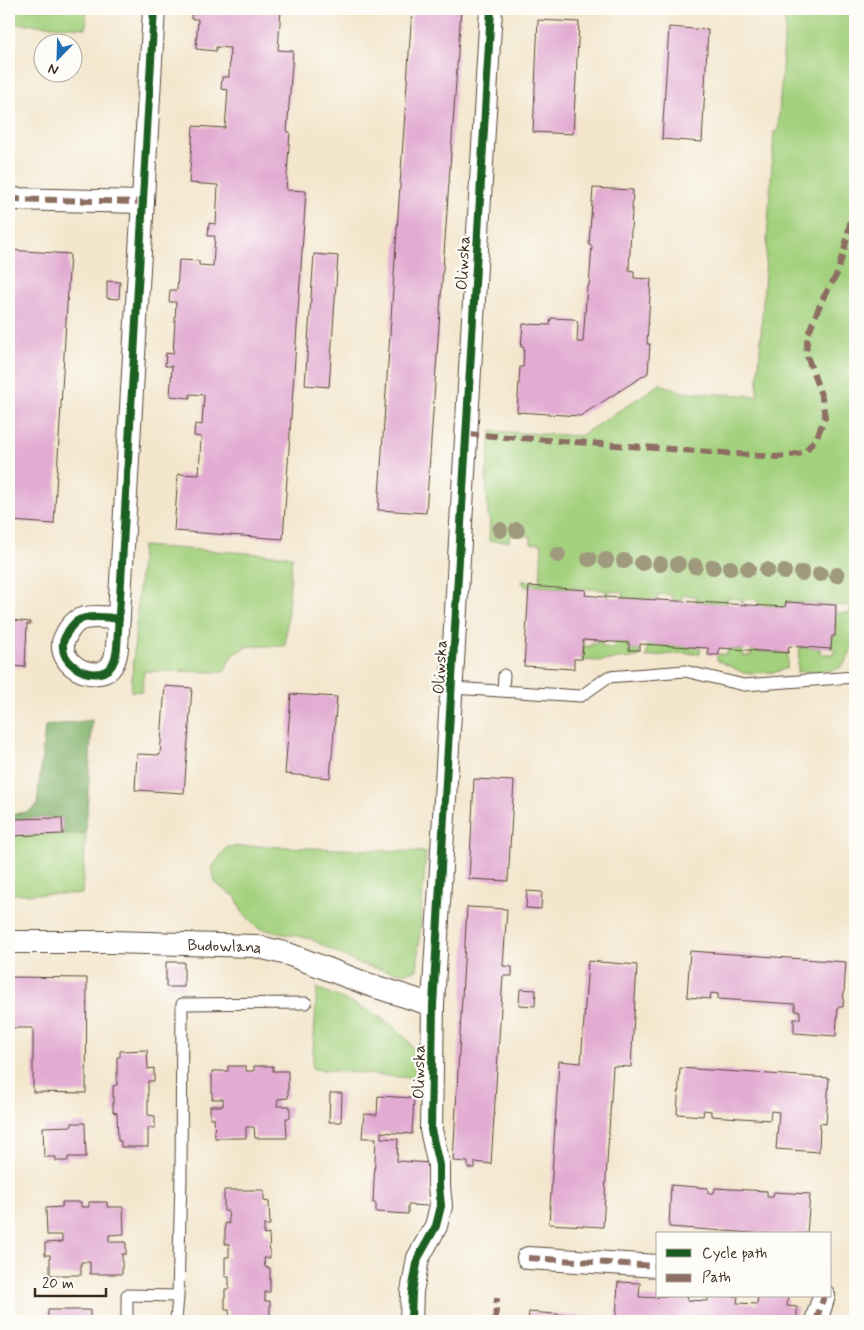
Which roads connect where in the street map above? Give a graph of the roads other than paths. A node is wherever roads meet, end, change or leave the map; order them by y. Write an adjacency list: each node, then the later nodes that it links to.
1 (154, 9): 4 (street)
2 (491, 9): 8 (street, Oliwska)
3 (9, 198): 4 (street)
4 (143, 202): 5 (street)
5 (119, 619)
6 (504, 675): 9 (lane)
7 (855, 677): 9 (lane)
8 (452, 688): 9 (lane); 12 (street, Oliwska)
9 (503, 691)
10 (9, 942): 12 (street, Budowlana)
11 (306, 1003): 15 (lane)
12 (433, 1005): 19 (street, Oliwska)
13 (528, 1258): 14 (street)
14 (656, 1266)
15 (178, 1296): 17 (lane); 18 (lane)
16 (823, 1298): 20 (street)
17 (127, 1321)
18 (176, 1321)
19 (411, 1321)
20 (816, 1321)

